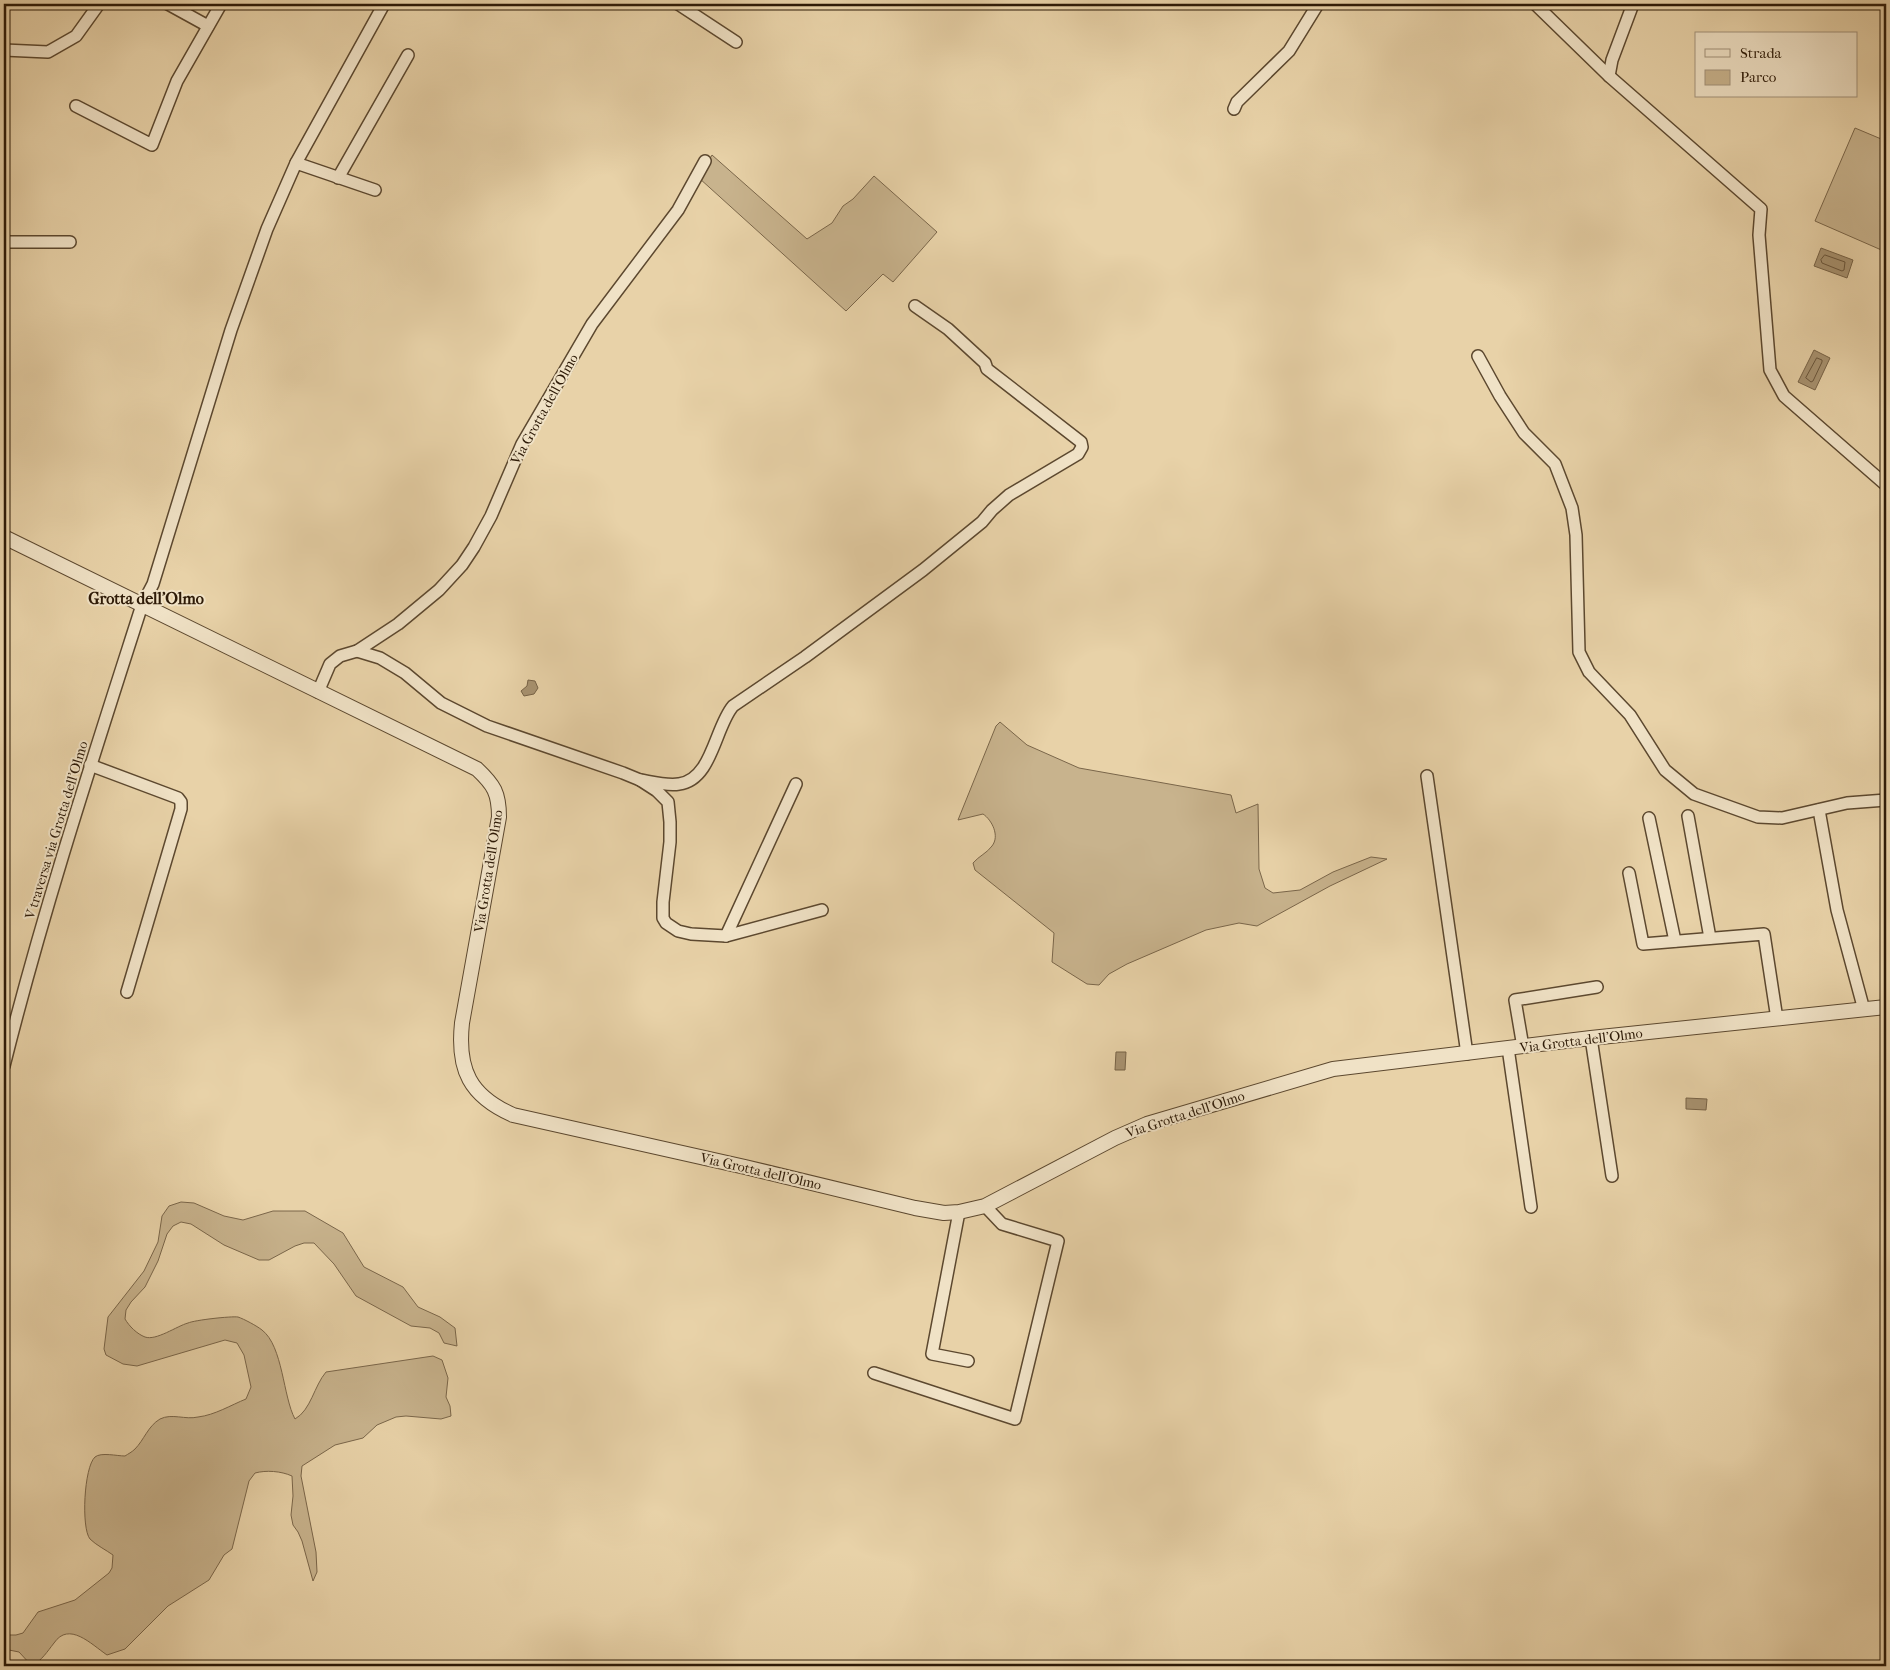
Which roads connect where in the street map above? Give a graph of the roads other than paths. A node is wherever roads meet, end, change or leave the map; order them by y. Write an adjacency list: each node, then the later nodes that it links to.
1 (100, 4): 11 (street)
2 (168, 4): 9 (street)
3 (221, 4): 9 (street)
4 (384, 4): 17 (street, V traversa via Grotta dell'Olmo)
5 (678, 4): 10 (street)
6 (1318, 4): 15 (street)
7 (1535, 4): 13 (street)
8 (1633, 4): 13 (street)
9 (208, 26): 14 (street)
10 (736, 42)
11 (4, 50)
12 (408, 55): 18 (street)
13 (1609, 76): 24 (street)
14 (76, 106)
15 (1234, 109)
16 (705, 160): 27 (street, Via Grotta dell'Olmo)
17 (296, 163): 18 (street); 26 (street, V traversa via Grotta dell'Olmo)
18 (338, 178): 19 (street)
19 (375, 190)
20 (4, 242): 21 (street)
21 (70, 242)
22 (915, 306): 31 (street)
23 (1478, 356): 34 (street)
24 (1886, 485)
25 (4, 538): 26 (street, Via Grotta dell'Olmo)
26 (142, 605): 28 (street, Via Grotta dell'Olmo); 29 (street, V traversa via Grotta dell'Olmo)
27 (357, 650): 28 (street, Via Grotta dell'Olmo); 31 (street)
28 (318, 692): 55 (street, Via Grotta dell'Olmo)
29 (90, 765): 43 (street); 51 (street, V traversa via Grotta dell'Olmo)
30 (1427, 776): 50 (street)
31 (640, 780): 39 (street)
32 (796, 784): 39 (street)
33 (1886, 800): 34 (street)
34 (1820, 810): 45 (street)
35 (1688, 816): 40 (street)
36 (1650, 818): 41 (street)
37 (1628, 873): 41 (street)
38 (822, 910): 39 (street)
39 (726, 936)
40 (1710, 938): 41 (street); 46 (street)
41 (1675, 941)
42 (1597, 987): 48 (street)
43 (127, 992)
44 (1886, 1008): 45 (street, Via Grotta dell'Olmo)
45 (1864, 1010): 46 (street, Via Grotta dell'Olmo)
46 (1777, 1019): 47 (street, Via Grotta dell'Olmo)
47 (1592, 1038): 48 (street, Via Grotta dell'Olmo); 52 (street)
48 (1522, 1047): 49 (street, Via Grotta dell'Olmo)
49 (1508, 1048): 50 (street, Via Grotta dell'Olmo); 54 (street)
50 (1467, 1054): 53 (street, Via Grotta dell'Olmo)
51 (4, 1066)
52 (1612, 1176)
53 (985, 1206): 55 (street, Via Grotta dell'Olmo); 57 (street)
54 (1532, 1207)
55 (959, 1212): 56 (street)
56 (968, 1362)
57 (874, 1373)

